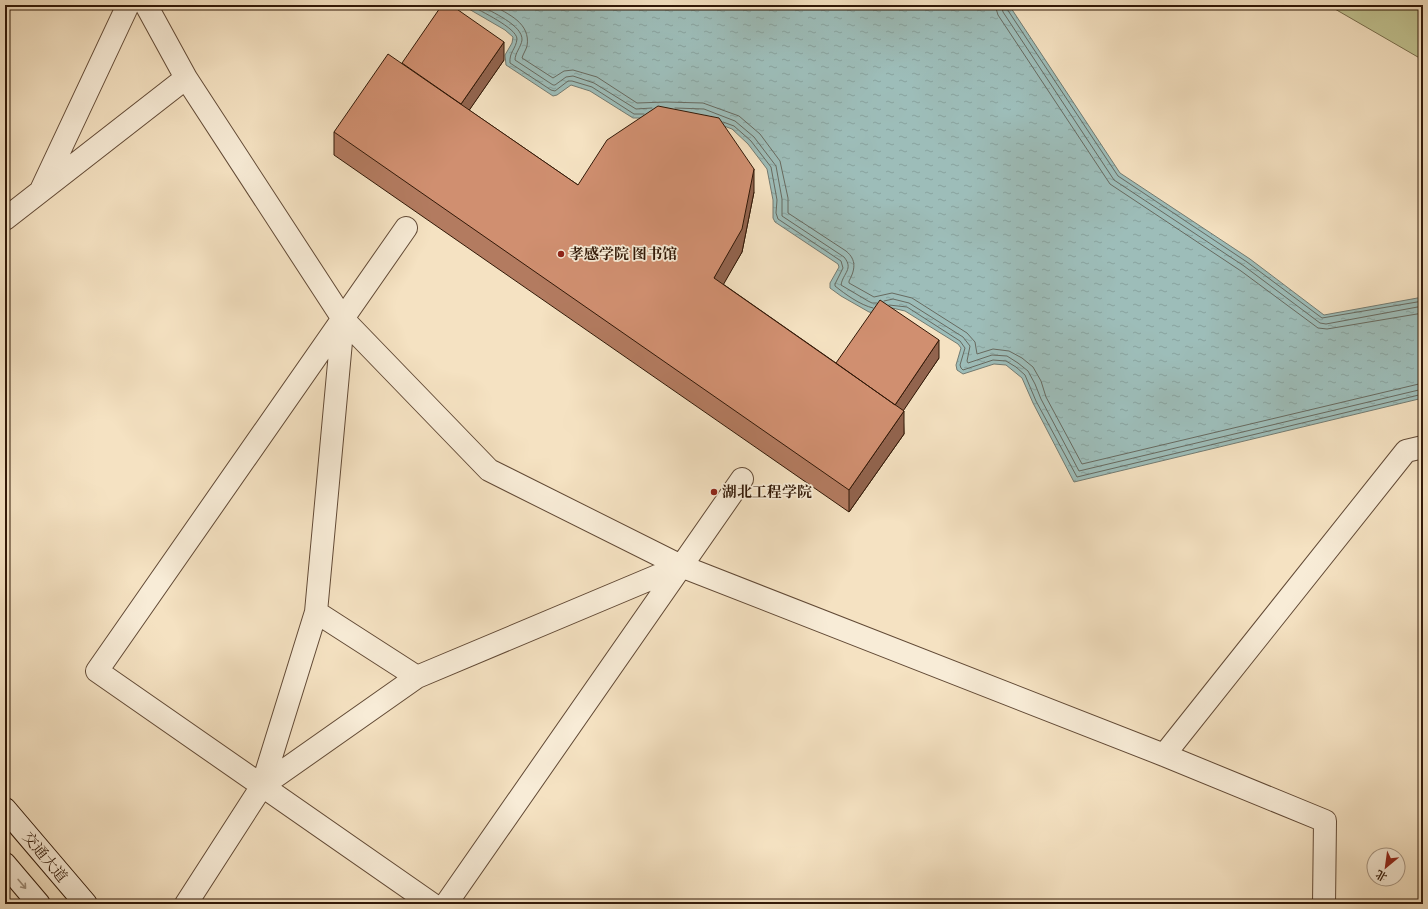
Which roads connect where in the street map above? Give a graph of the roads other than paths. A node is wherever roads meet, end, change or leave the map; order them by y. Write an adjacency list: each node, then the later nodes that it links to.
1 (128, 5): 4 (street)
2 (146, 5): 3 (street)
3 (186, 78): 4 (street); 7 (street)
4 (40, 191): 5 (street)
5 (5, 219)
6 (406, 228): 7 (street)
7 (343, 319): 10 (street); 11 (street); 14 (street)
8 (1423, 447): 13 (street)
9 (742, 479): 10 (street)
10 (681, 566): 12 (street); 13 (street); 21 (street)
11 (316, 612): 12 (street); 14 (street)
12 (417, 677): 14 (street)
13 (1164, 755): 22 (street)
14 (262, 786): 19 (street); 20 (street)
15 (5, 809): 18 (street, 交通大道)
16 (5, 864): 17 (street, one-way to 17)
17 (39, 904)
18 (86, 904)
19 (186, 904)
20 (432, 904)
21 (446, 904)
22 (1324, 904)

